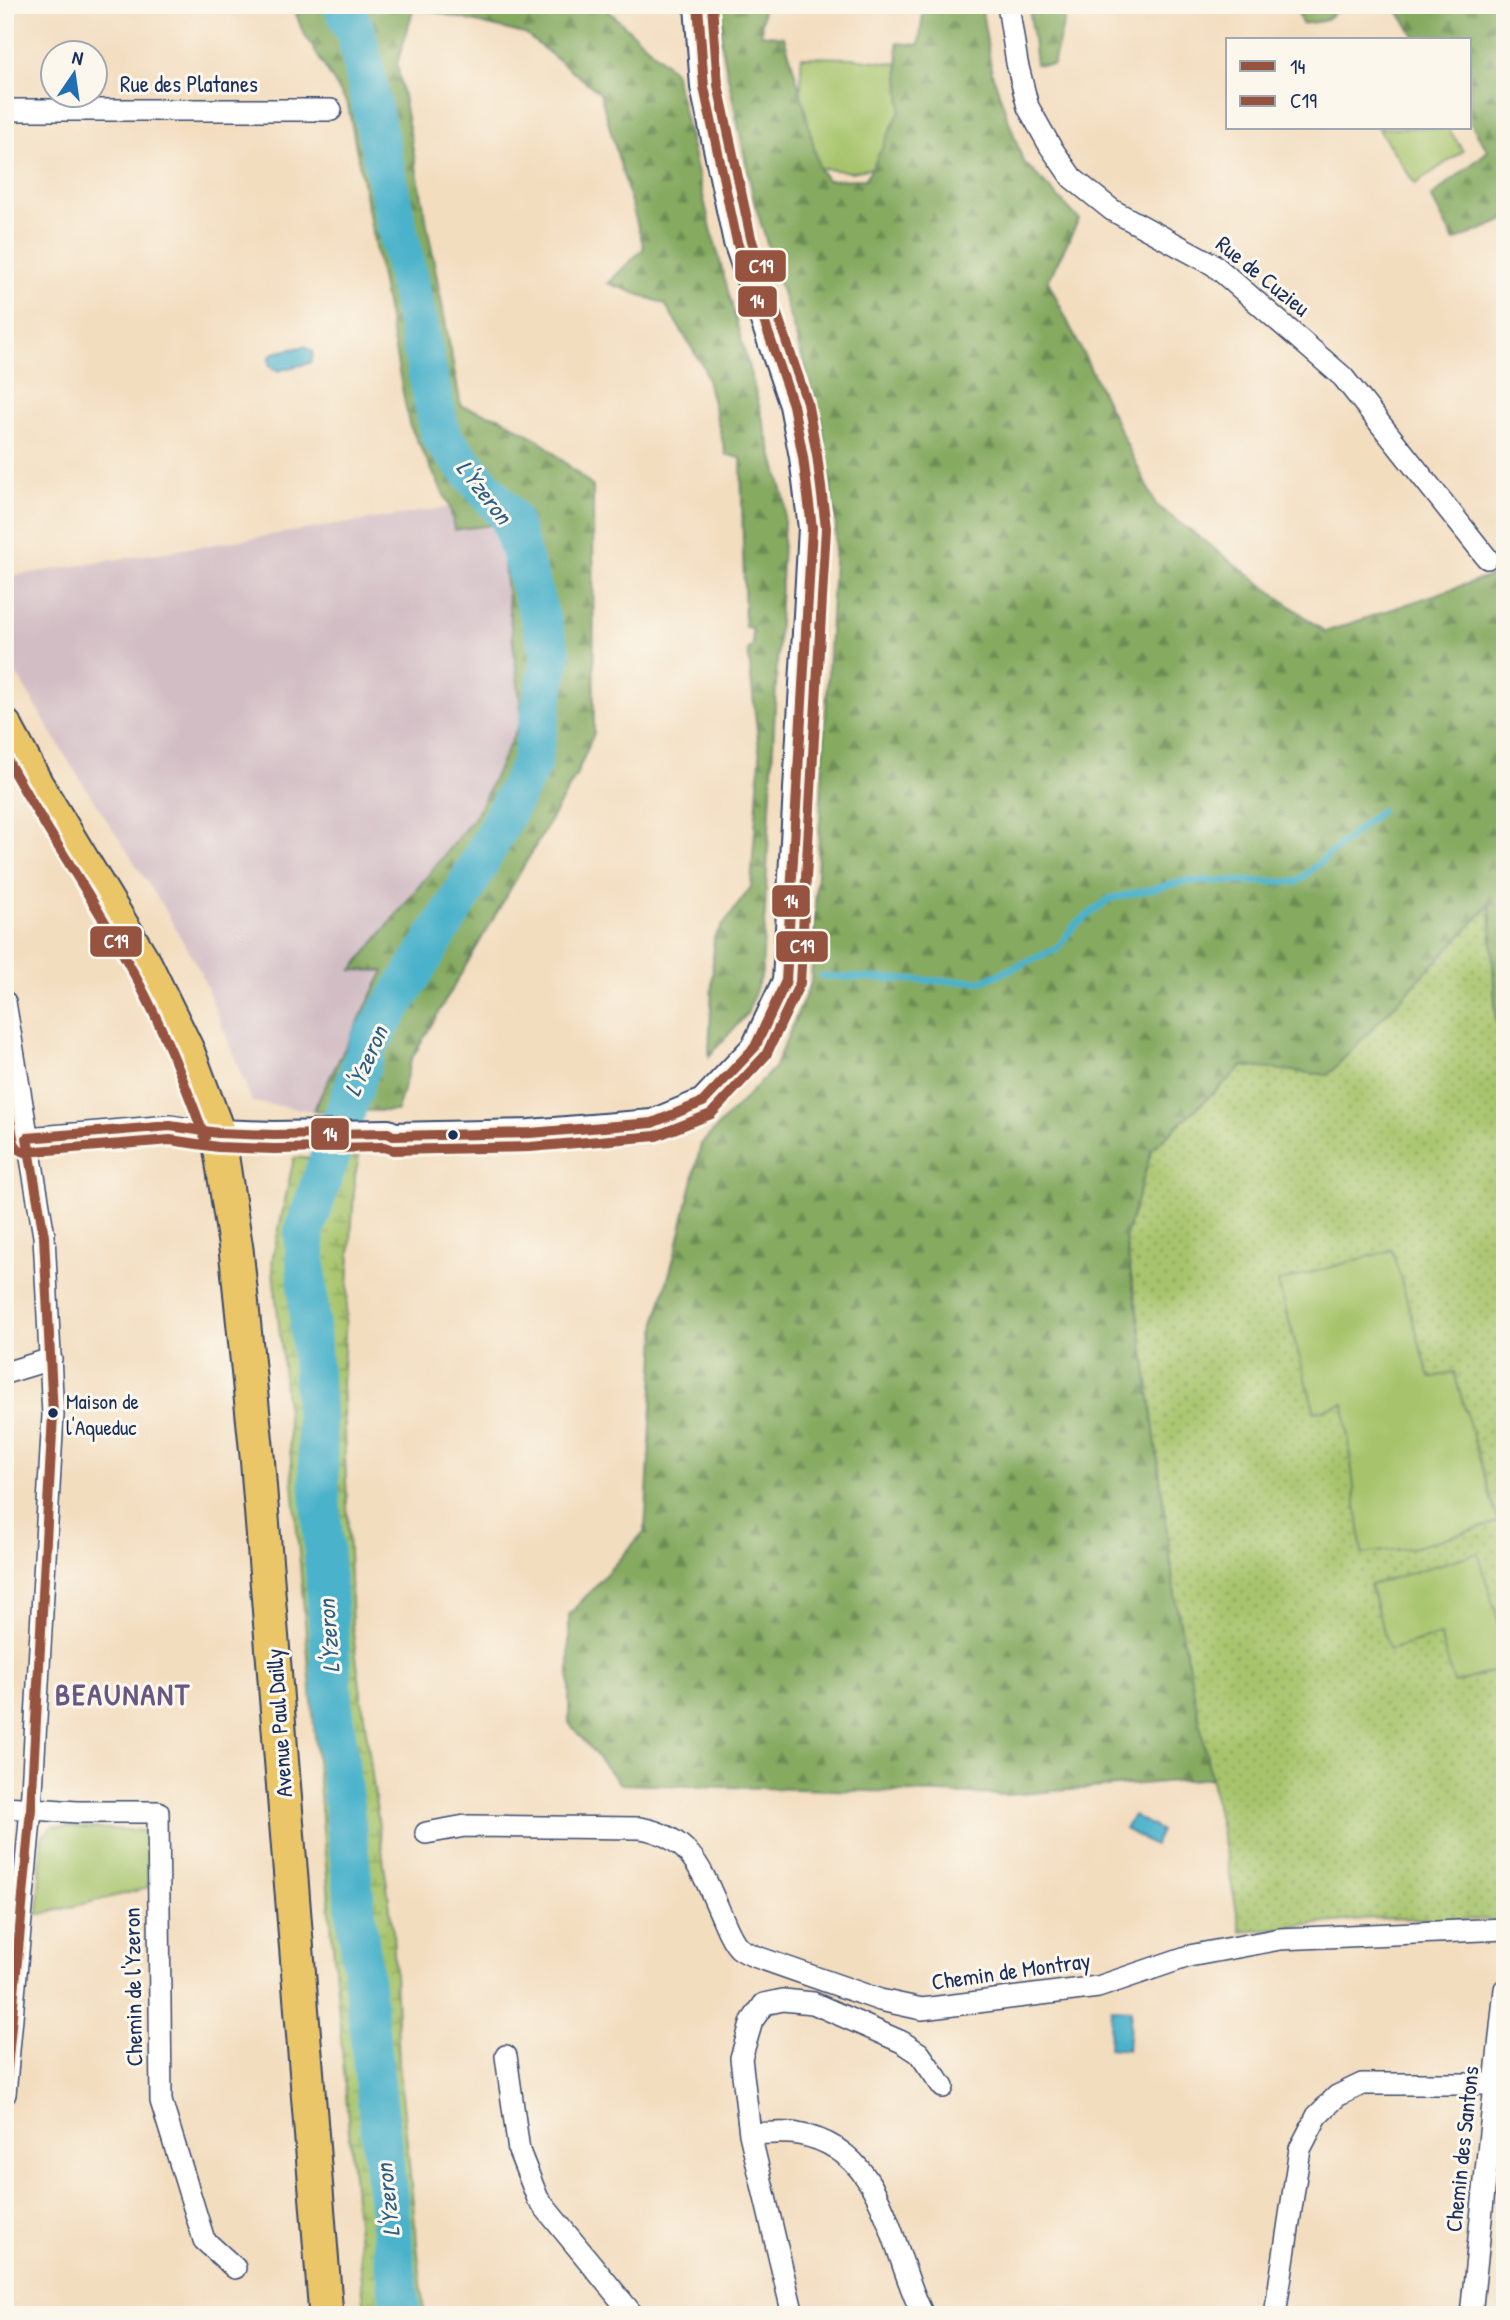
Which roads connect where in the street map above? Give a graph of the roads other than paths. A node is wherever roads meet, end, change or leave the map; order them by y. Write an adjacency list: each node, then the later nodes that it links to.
1 (698, 5): 8 (street)
2 (1008, 5): 5 (street, Rue de Cuzieu)
3 (5, 110): 4 (street, Rue des Platanes)
4 (331, 110)
5 (1487, 558)
6 (5, 726): 8 (main road, Avenue Paul Dailly)
7 (5, 1002): 9 (street)
8 (218, 1133): 9 (street); 23 (main road, Avenue Paul Dailly)
9 (27, 1138): 10 (street)
10 (51, 1359): 11 (street); 13 (street)
11 (5, 1373)
12 (5, 1807): 13 (street)
13 (31, 1809): 20 (street); 22 (street, Chemin de l'Yzeron)
14 (426, 1833): 15 (street, Chemin de Montray)
15 (1505, 1929)
16 (1505, 1989): 18 (street, Chemin des Santons)
17 (506, 2056): 24 (street)
18 (1495, 2084): 27 (street); 28 (street, Chemin des Santons)
19 (943, 2087): 21 (street)
20 (5, 2094)
21 (750, 2134): 25 (street); 26 (street)
22 (235, 2268)
23 (327, 2315)
24 (633, 2315)
25 (793, 2315)
26 (923, 2315)
27 (1275, 2315)
28 (1471, 2315)

